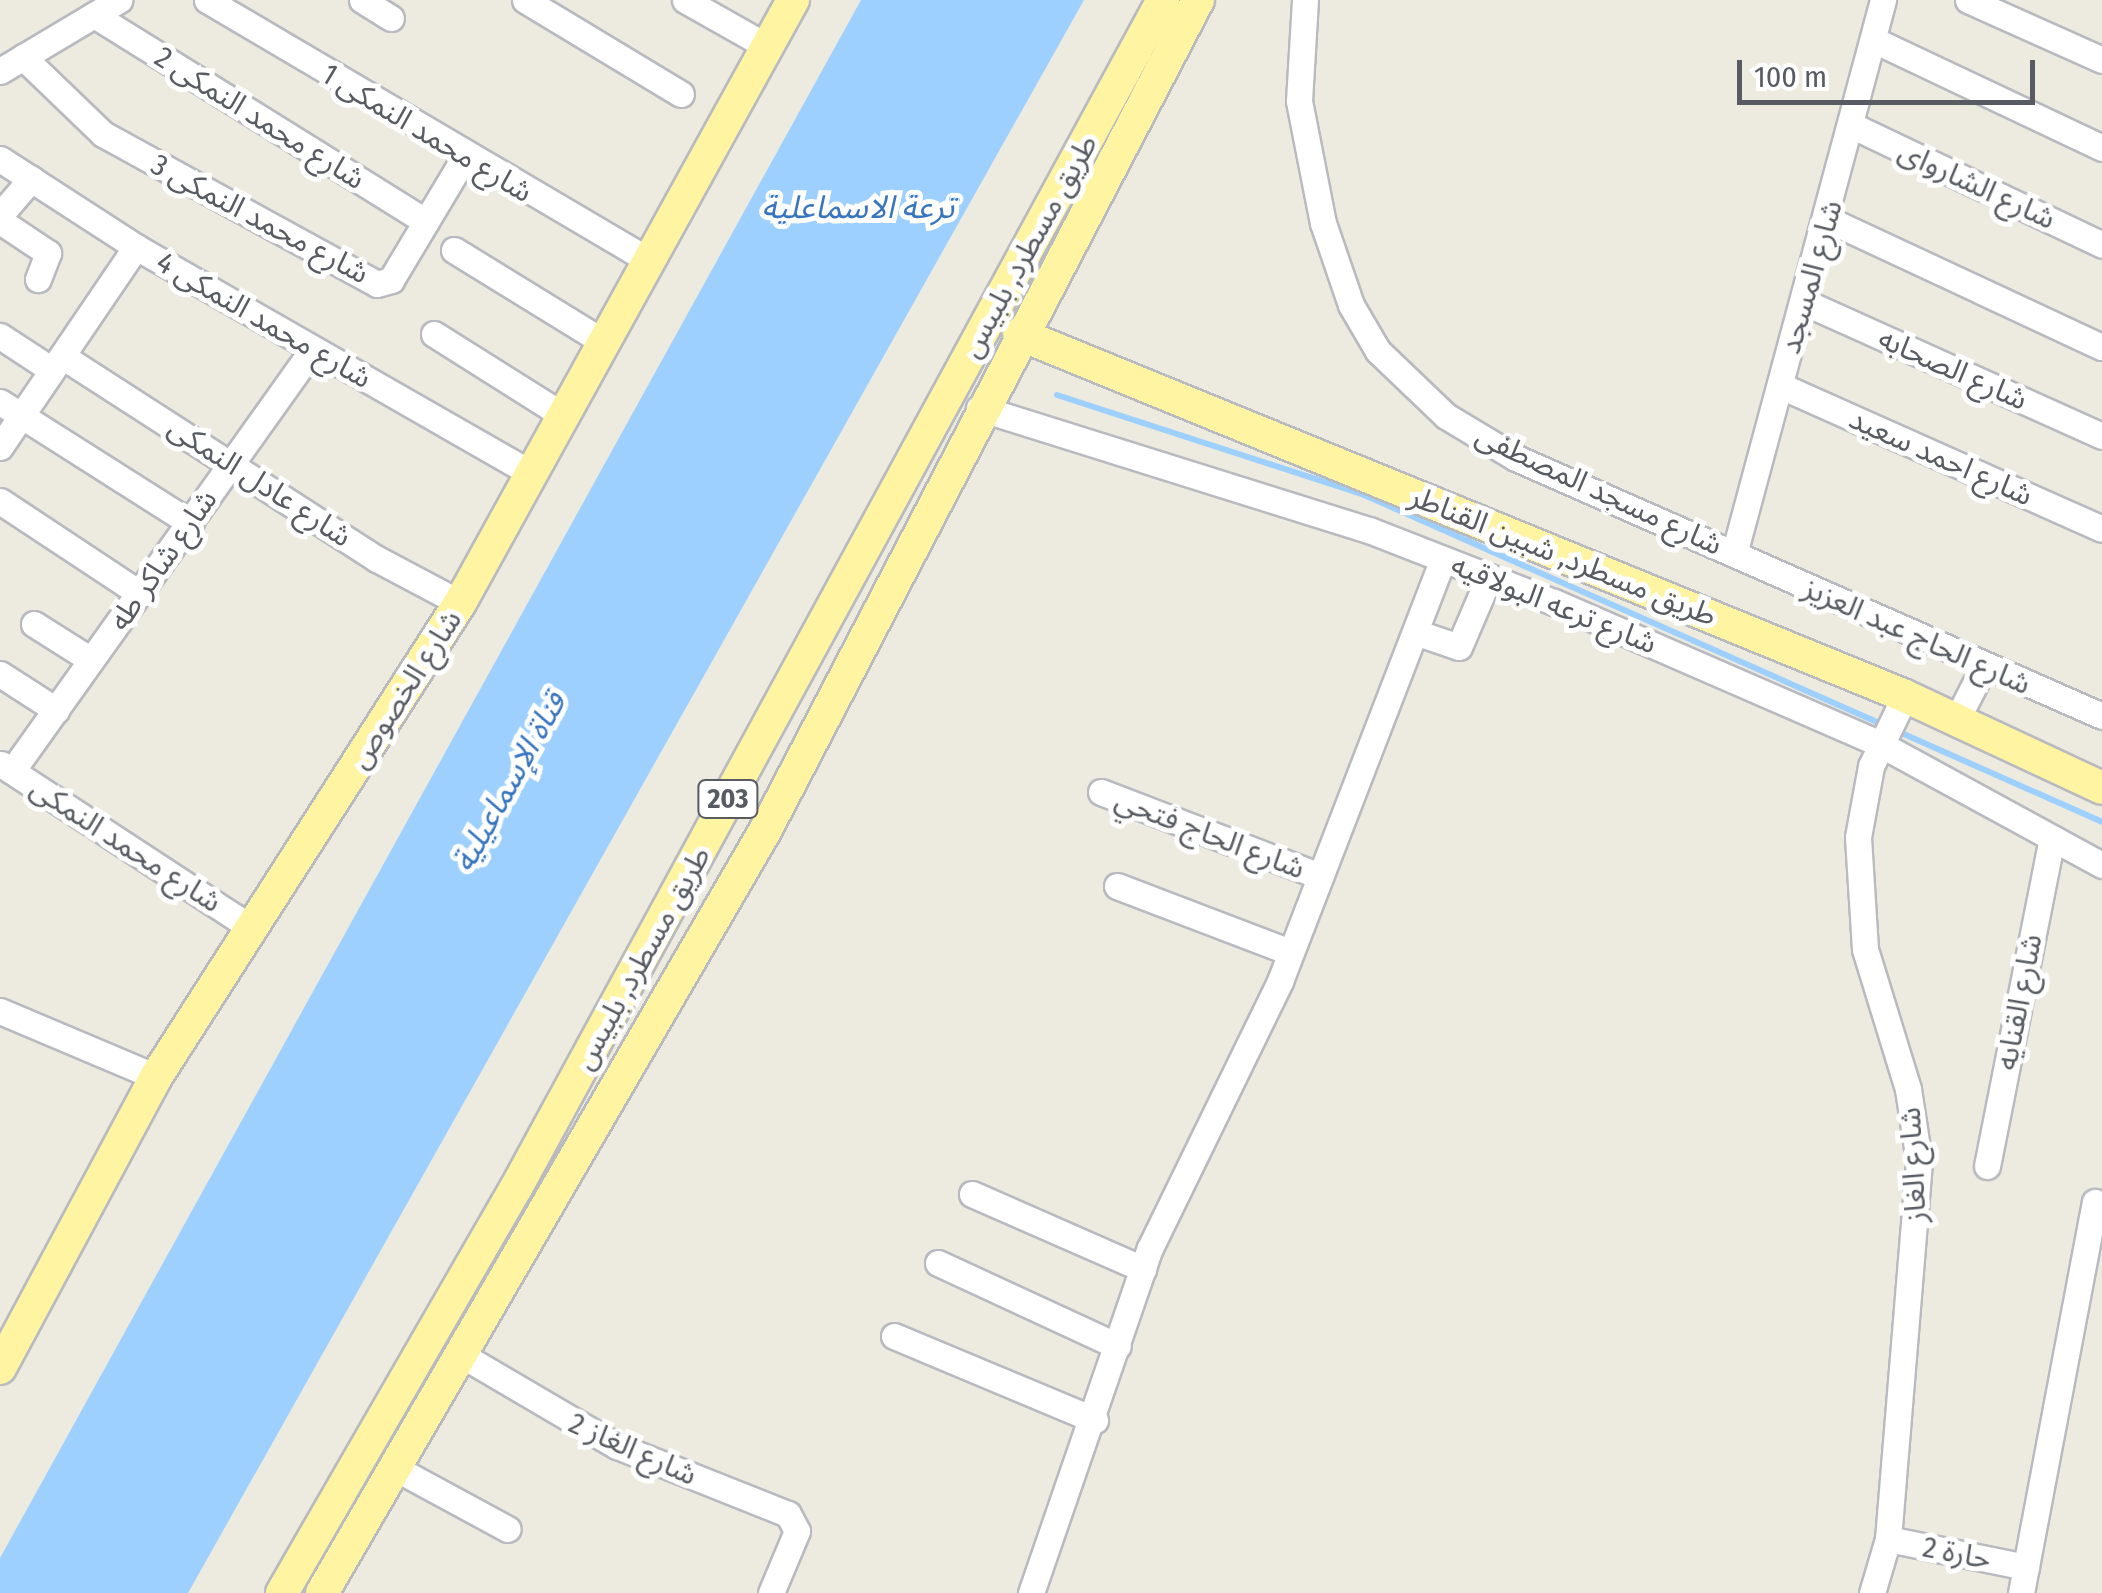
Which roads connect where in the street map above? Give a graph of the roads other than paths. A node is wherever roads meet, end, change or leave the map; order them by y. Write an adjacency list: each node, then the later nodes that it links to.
1 (207, 0): 20 (street, شارع محمد النمكى 1)
2 (362, 0): 12 (street)
3 (526, 0): 17 (street)
4 (685, 0): 14 (street)
5 (794, 0): 14 (main road, شارع الخصوص)
6 (1163, 0): 90 (main road, طريق مسطرد, بلبيس / 203)
7 (1198, 0): 33 (main road, طريق مسطرد, بلبيس / 203)
8 (1305, 0): 50 (street, شارع مسجد المصطفى)
9 (1883, 0): 13 (street, شارع المسجد)
10 (1968, 0): 16 (street)
11 (107, 5): 15 (street); 25 (street, شارع محمد النمكى 2)
12 (391, 18)
13 (1876, 41): 18 (street, شارع المسجد); 19 (street)
14 (768, 47): 29 (main road, شارع الخصوص)
15 (9, 58): 25 (street, شارع محمد النمكى 3)
16 (2102, 60)
17 (681, 94)
18 (1853, 126): 24 (street, شارع المسجد); 26 (street, شارع الشارواى)
19 (2102, 148)
20 (464, 158): 25 (street, شارع محمد النمكى 3); 29 (street, شارع محمد النمكى 1)
21 (0, 159): 22 (street, شارع محمد النمكى 4)
22 (31, 179): 23 (street); 27 (street, شارع محمد النمكى 4)
23 (0, 218): 30 (street)
24 (1827, 218): 31 (street, شارع المسجد); 36 (street)
25 (426, 222)
26 (2102, 244)
27 (136, 247): 37 (street, شارع محمد النمكى 4); 38 (street)
28 (454, 250): 35 (street)
29 (650, 261): 35 (main road, شارع الخصوص)
30 (38, 279)
31 (1804, 302): 39 (street, شارع المسجد); 43 (street, شارع الصحابه)
32 (434, 334): 42 (street)
33 (1019, 334): 40 (main road, طريق مسطرد, بلبيس / 203); 60 (main road, طريق مسطرد, شبين القناطر)
34 (0, 336): 38 (street, شارع عادل النمكى)
35 (604, 343): 42 (main road, شارع الخصوص)
36 (2102, 347)
37 (313, 349): 45 (street, شارع شاكر طه); 46 (street, شارع محمد النمكى 4)
38 (57, 363): 41 (street); 45 (street, شارع عادل النمكى)
39 (1781, 386): 49 (street, شارع احمد سعيد); 50 (street, شارع المسجد)
40 (979, 408): 51 (street, شارع ترعه البولاقيه); 83 (main road, طريق مسطرد, بلبيس / 203)
41 (10, 409): 44 (street); 48 (street)
42 (564, 416): 46 (main road, شارع الخصوص)
43 (2102, 436)
44 (0, 447)
45 (232, 461): 48 (street, شارع شاكر طه); 54 (street, شارع عادل النمكى)
46 (532, 474): 54 (main road, شارع الخصوص)
47 (0, 501): 53 (street)
48 (191, 522): 53 (street, شارع شاكر طه)
49 (2102, 529)
50 (1734, 554): 58 (street, شارع الحاج عبد العزيز)
51 (1443, 558): 52 (street, شارع ترعه البولاقيه); 56 (street)
52 (1489, 576): 56 (street); 64 (street, شارع ترعه البولاقيه)
53 (139, 593): 57 (street, شارع شاكر طه)
54 (460, 603): 72 (main road, شارع الخصوص)
55 (34, 624): 57 (street)
56 (1415, 632): 70 (street)
57 (91, 660): 61 (street, شارع شاكر طه)
58 (1984, 666): 62 (street, شارع الحاج عبد العزيز); 63 (street)
59 (0, 674): 61 (street)
60 (1904, 696): 63 (main road, طريق مسطرد, شبين القناطر); 64 (street, شارع الغاز)
61 (56, 710): 65 (street, شارع شاكر طه)
62 (2102, 716)
63 (1956, 721): 66 (main road, طريق مسطرد, شبين القناطر)
64 (1880, 744): 68 (street, شارع ترعه البولاقيه); 88 (street, شارع الغاز)
65 (6, 767): 72 (street, شارع محمد النمكى)
66 (2102, 788)
67 (1100, 792): 70 (street, شارع الحاج فتحي)
68 (2052, 838): 69 (street, شارع ترعه البولاقيه); 76 (street, شارع القنايه)
69 (2102, 865)
70 (1320, 876): 73 (street)
71 (1117, 886): 73 (street)
72 (252, 928): 75 (main road, شارع الخصوص)
73 (1290, 952): 80 (street)
74 (0, 1011): 75 (street)
75 (156, 1077): 84 (main road, شارع الخصوص)
76 (1987, 1166)
77 (972, 1194): 80 (street)
78 (2094, 1202): 89 (street)
79 (938, 1263): 82 (street)
80 (1143, 1270): 82 (street)
81 (894, 1336): 85 (street)
82 (1118, 1346): 85 (street)
83 (460, 1354): 86 (main road, طريق مسطرد, بلبيس / 203); 92 (street, شارع الغاز 2)
84 (0, 1368)
85 (1095, 1420): 93 (street)
86 (394, 1468): 87 (street); 91 (main road, طريق مسطرد, بلبيس / 203)
87 (508, 1529)
88 (1888, 1539): 89 (street, حارة 2); 94 (street, شارع الغاز)
89 (2026, 1566): 95 (street)
90 (282, 1593)
91 (322, 1593)
92 (771, 1593)
93 (1031, 1593)
94 (1872, 1593)
95 (2021, 1593)

